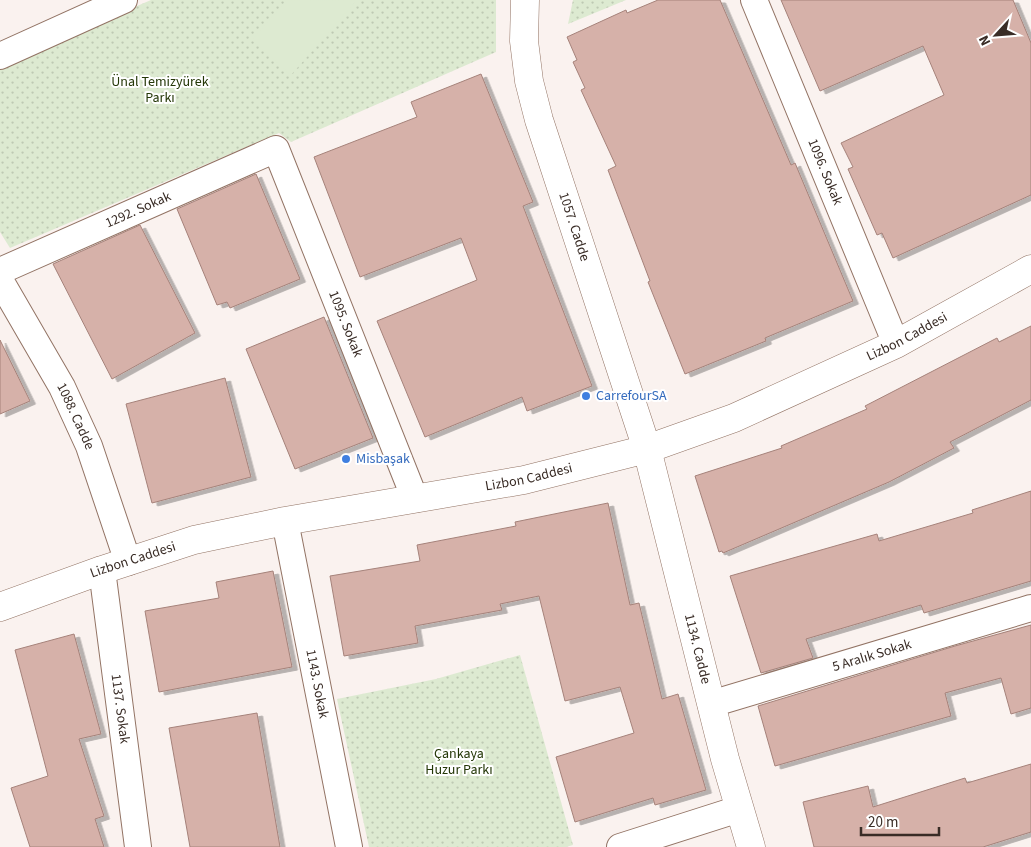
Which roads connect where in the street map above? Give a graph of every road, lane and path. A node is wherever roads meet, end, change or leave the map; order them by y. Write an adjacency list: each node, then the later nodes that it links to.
1 (124, 0): 4 (street)
2 (525, 0): 10 (main road, 1057. Cadde)
3 (754, 0): 9 (street, 1096. Sokak)
4 (0, 56)
5 (276, 149): 7 (street, 1292. Sokak); 11 (street, 1095. Sokak)
6 (1031, 269): 9 (main road, Lizbon Caddesi)
7 (0, 271)
8 (0, 280): 13 (street, 1088. Cadde)
9 (896, 344): 10 (main road, Lizbon Caddesi)
10 (647, 450): 11 (main road, Lizbon Caddesi); 17 (main road, 1134. Cadde)
11 (415, 499): 12 (main road, Lizbon Caddesi)
12 (285, 521): 13 (main road, Lizbon Caddesi); 20 (street, 1143. Sokak)
13 (128, 562): 14 (main road, Lizbon Caddesi)
14 (102, 570): 15 (main road, Lizbon Caddesi); 19 (street, 1137. Sokak)
15 (0, 607)
16 (1031, 608): 17 (street, 5 Aralık Sokak)
17 (711, 704): 18 (main road, 1134. Cadde)
18 (739, 809): 21 (street); 22 (main road, 1134. Cadde)
19 (138, 847)
20 (349, 847)
21 (620, 847)
22 (751, 847)

